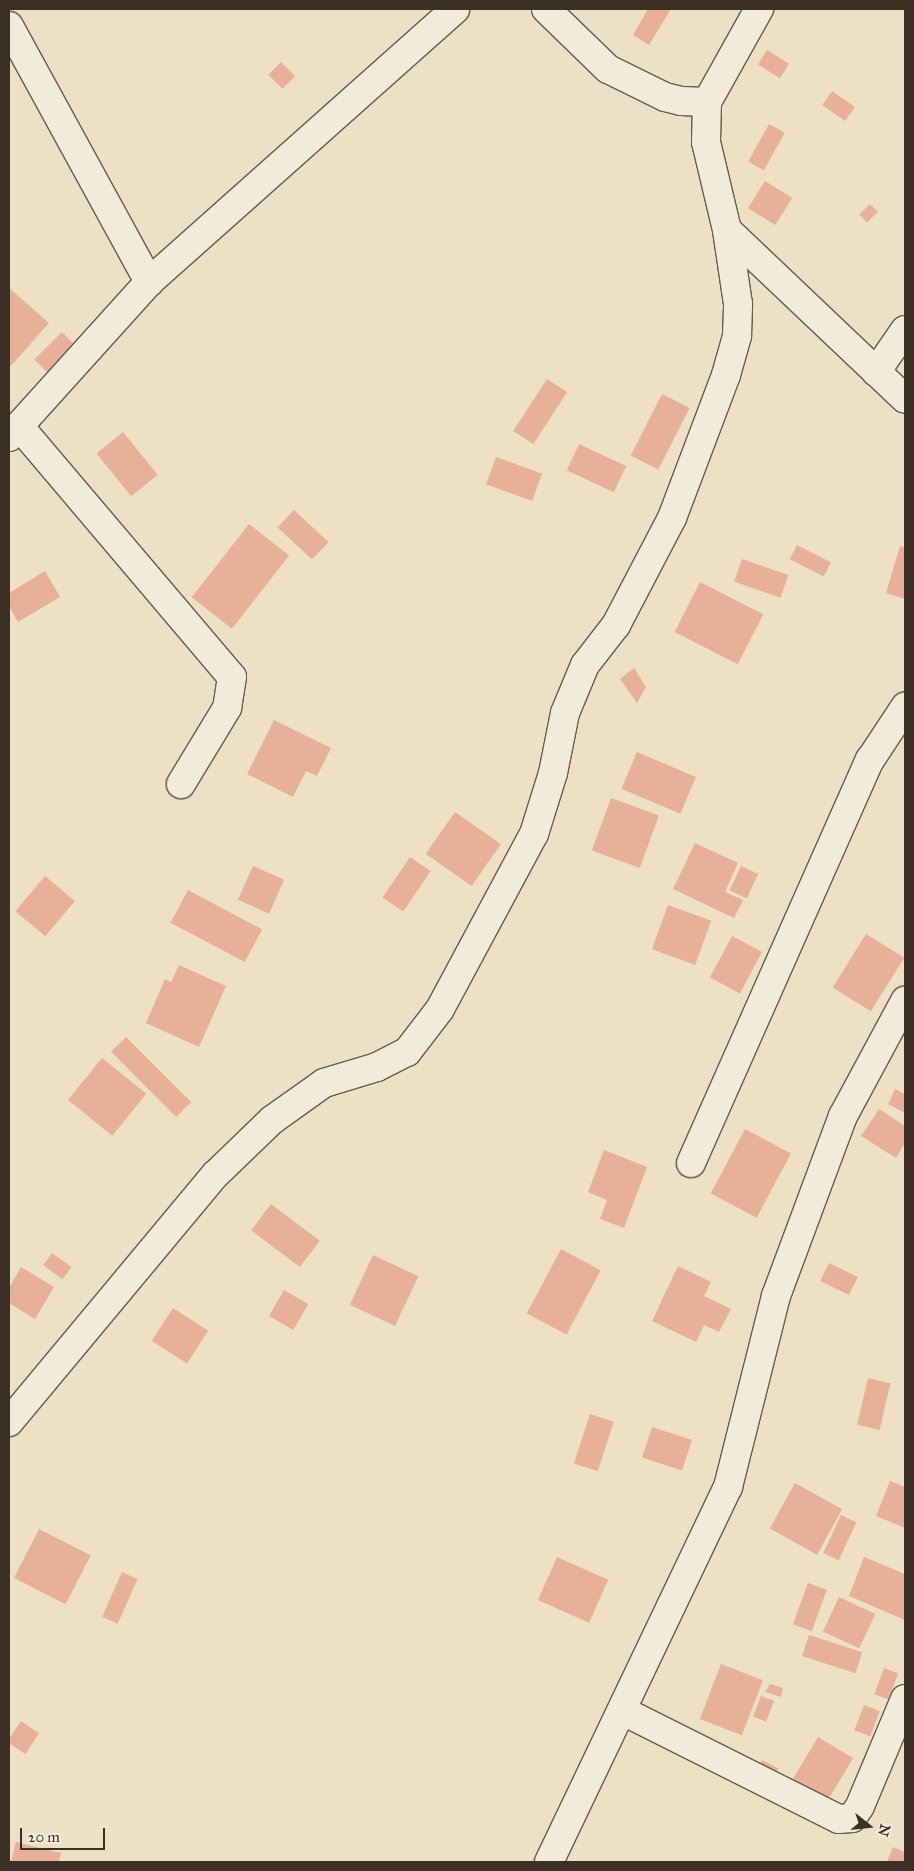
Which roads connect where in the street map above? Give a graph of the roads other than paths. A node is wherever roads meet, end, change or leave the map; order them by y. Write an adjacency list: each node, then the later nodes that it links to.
1 (455, 9): 7 (street)
2 (546, 9): 5 (street)
3 (759, 9): 5 (street)
4 (9, 26): 7 (street)
5 (707, 102): 6 (street)
6 (727, 230): 9 (street); 16 (street)
7 (149, 282): 11 (street)
8 (905, 330): 9 (street)
9 (876, 372): 10 (street)
10 (905, 399)
11 (14, 432): 13 (street)
12 (905, 707): 15 (street)
13 (181, 784)
14 (905, 1001): 18 (street)
15 (691, 1163)
16 (9, 1422)
17 (905, 1699): 18 (street)
18 (623, 1711): 19 (street)
19 (549, 1862)

